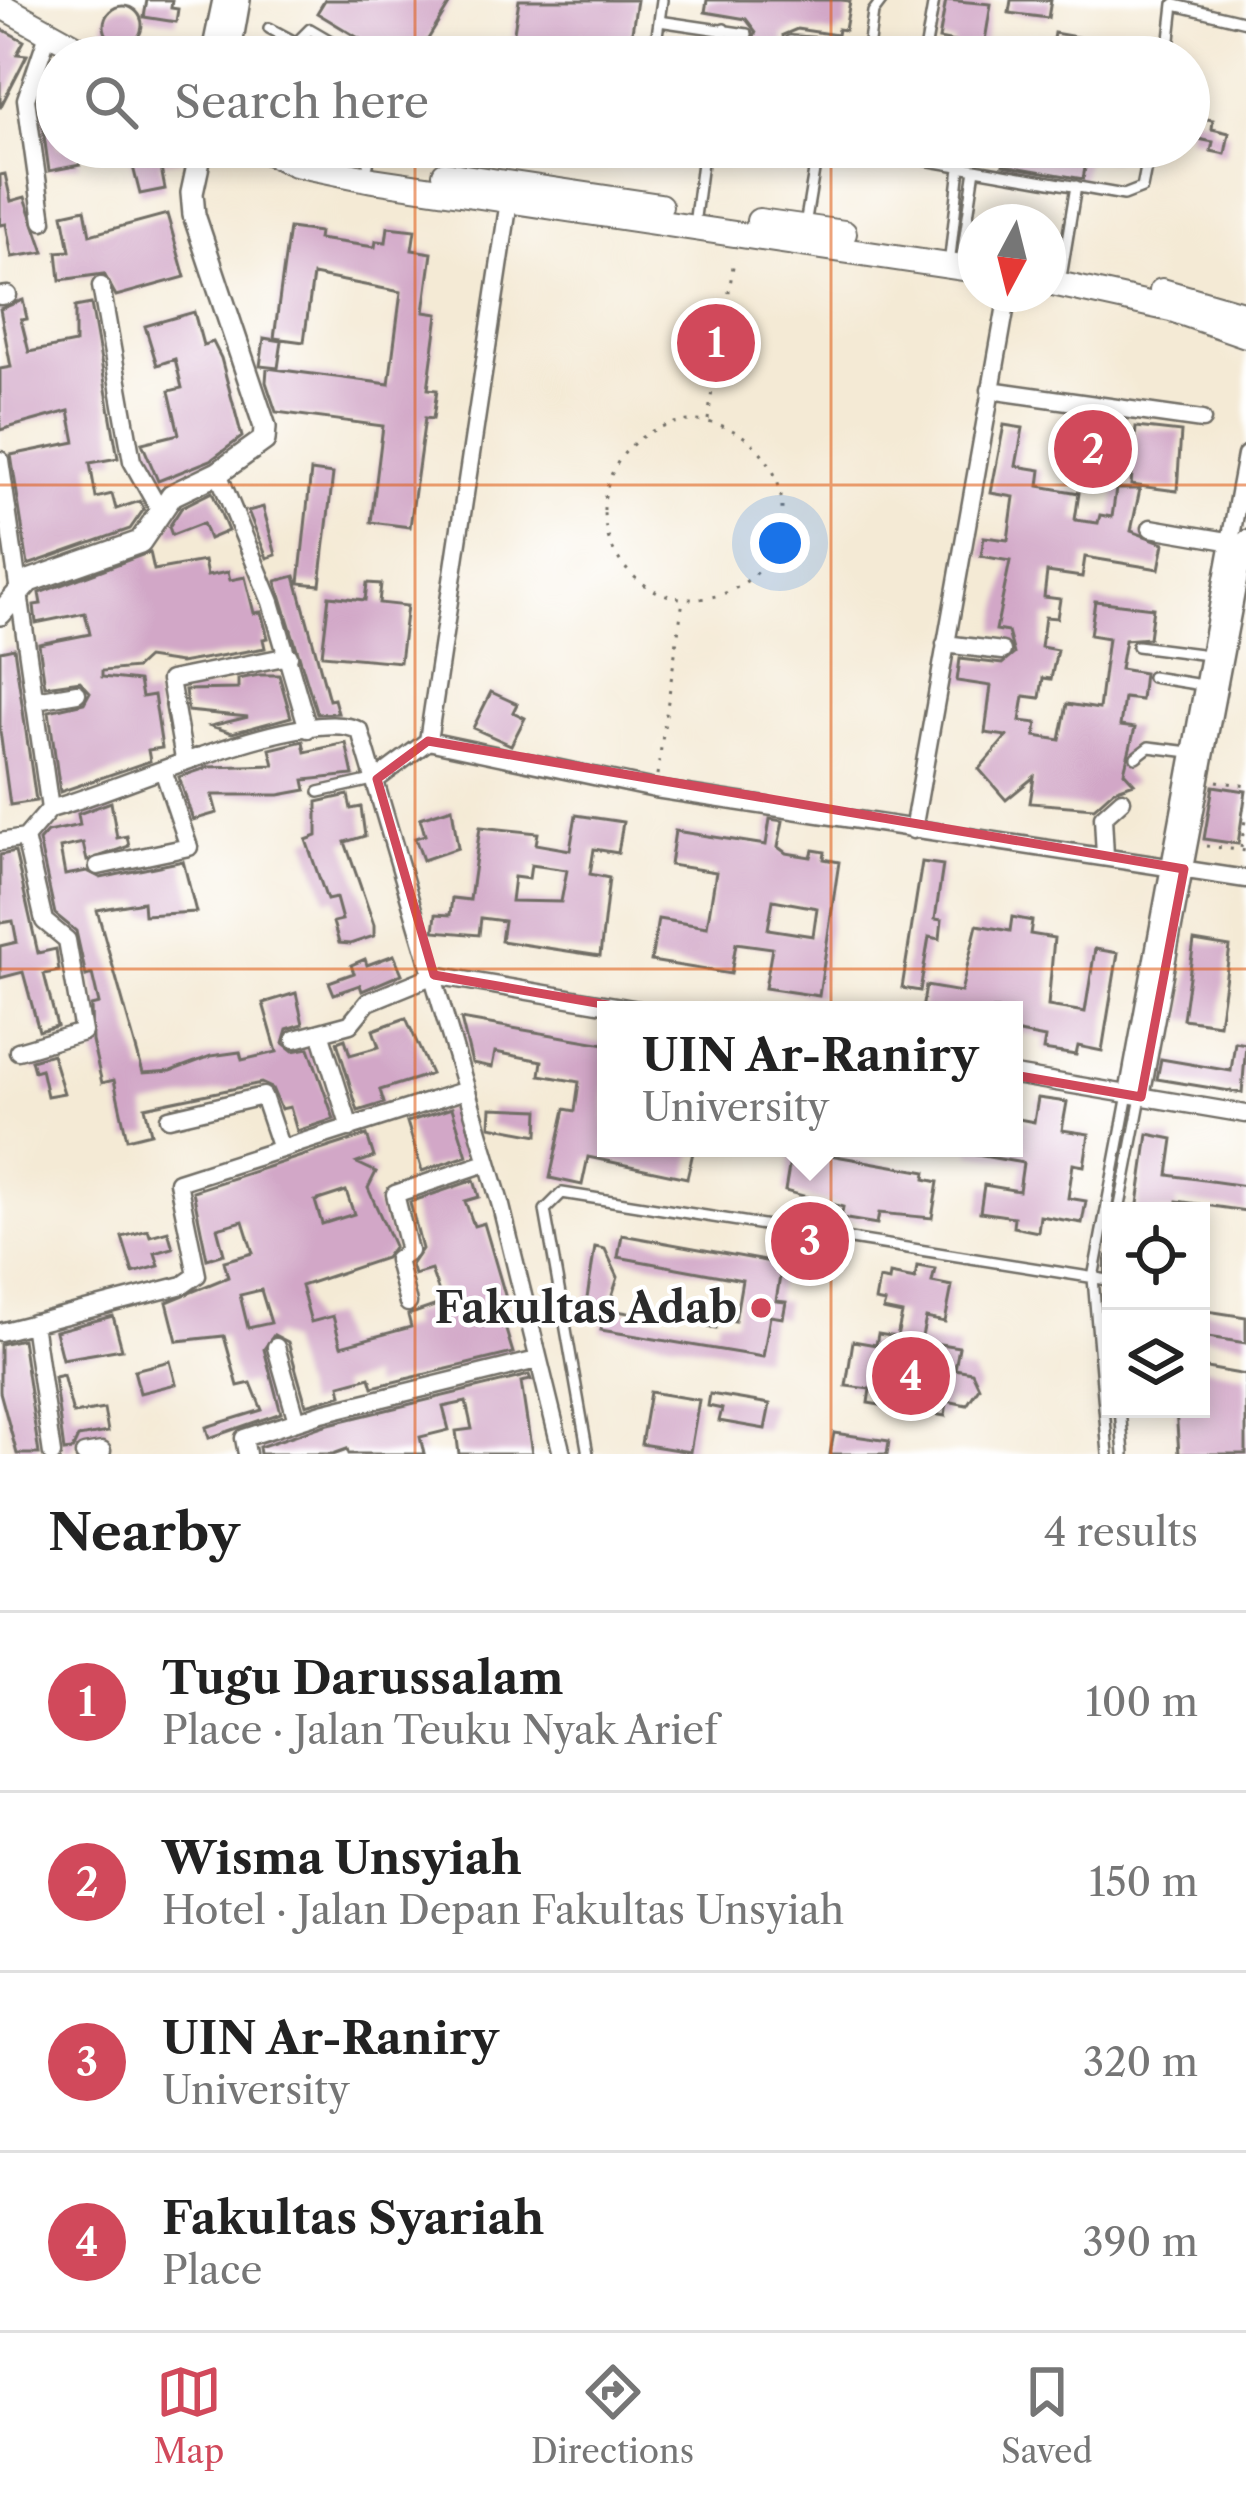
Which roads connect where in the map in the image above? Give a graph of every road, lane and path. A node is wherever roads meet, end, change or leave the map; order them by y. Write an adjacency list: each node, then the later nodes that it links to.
1 (224, 0): 16 (street)
2 (239, 0): 17 (street)
3 (662, 0): 8 (lane)
4 (881, 0): 21 (lane)
5 (934, 0): 22 (lane)
6 (1173, 3): 9 (lane); 23 (lane)
7 (0, 5): 12 (main road)
8 (658, 21): 11 (lane); 19 (lane)
9 (1246, 22)
10 (269, 28): 18 (lane)
11 (724, 29): 13 (lane); 20 (lane)
12 (49, 31): 14 (street); 15 (main road)
13 (747, 34)
14 (47, 36)
15 (58, 36)
16 (216, 36)
17 (233, 36)
18 (287, 36)
19 (656, 36)
20 (723, 36)
21 (869, 36)
22 (927, 36)
23 (1170, 36)
24 (36, 69): 39 (street)
25 (198, 168): 57 (street)
26 (318, 168): 35 (main road)
27 (416, 168): 35 (main road)
28 (701, 168): 38 (lane)
29 (814, 168): 41 (lane)
30 (960, 168): 36 (lane)
31 (968, 168): 33 (lane)
32 (1144, 168): 34 (lane)
33 (975, 169): 34 (lane); 37 (lane)
34 (1076, 186): 40 (lane)
35 (510, 192): 38 (main road); 74 (street)
36 (961, 204)
37 (970, 204)
38 (694, 220): 41 (main road)
39 (43, 221)
40 (1066, 224)
41 (803, 235): 42 (main road)
42 (958, 260)
43 (733, 266): 47 (path)
44 (1066, 276): 49 (main road)
45 (1066, 278): 50 (main road)
46 (101, 286): 58 (street)
47 (727, 308): 51 (path); 51 (path)
48 (1005, 312): 52 (street)
49 (1246, 315)
50 (1246, 335)
51 (715, 374): 54 (path)
52 (990, 390): 53 (street); 64 (street)
53 (1202, 420)
54 (708, 422): 62 (path); 62 (path)
55 (1246, 455): 60 (street)
56 (0, 460): 61 (street)
57 (218, 473): 58 (street); 68 (street)
58 (160, 511): 61 (street)
59 (1151, 528): 60 (street)
60 (1242, 542): 67 (street); 94 (street)
61 (20, 592): 63 (street); 72 (street)
62 (683, 599): 82 (path)
63 (0, 614)
64 (945, 644): 66 (street); 87 (street)
65 (1137, 646): 67 (lane)
66 (1002, 651)
67 (1208, 655): 70 (street)
68 (289, 656): 73 (street); 77 (street)
69 (1152, 677): 70 (lane)
70 (1202, 685): 75 (street)
71 (77, 693): 72 (street)
72 (36, 700): 85 (street)
73 (308, 729): 77 (street); 79 (street)
74 (428, 740): 79 (street); 82 (street)
75 (1190, 752): 76 (lane); 94 (street)
76 (1136, 757)
77 (184, 759): 78 (street)
78 (163, 770): 85 (street); 93 (street)
79 (376, 779): 83 (lane); 96 (street)
80 (1207, 779): 81 (path)
81 (1246, 786)
82 (655, 789): 87 (street)
83 (319, 793)
84 (1123, 800): 92 (street)
85 (50, 809): 88 (street)
86 (1246, 813): 91 (path)
87 (914, 830): 92 (street)
88 (25, 838): 89 (street); 100 (street)
89 (0, 842)
90 (1196, 844): 91 (path)
91 (1243, 850)
92 (1105, 856): 94 (street)
93 (98, 866)
94 (1178, 868): 95 (street); 103 (street)
95 (1246, 879)
96 (434, 974): 97 (street); 98 (street); 102 (street)
97 (597, 1003)
98 (320, 1032): 99 (street); 106 (street)
99 (296, 1039)
100 (18, 1051)
101 (1023, 1077): 103 (street)
102 (466, 1090): 106 (street); 108 (street)
103 (1135, 1096): 104 (street); 109 (lane)
104 (1246, 1114)
105 (170, 1118): 107 (street)
106 (350, 1128): 107 (street)
107 (280, 1149): 114 (street)
108 (487, 1163): 113 (street); 117 (street)
109 (1116, 1193): 110 (lane); 111 (lane)
110 (1118, 1202)
111 (1093, 1278): 112 (lane); 121 (lane); 125 (lane)
112 (1102, 1279)
113 (408, 1303)
114 (33, 1323): 115 (street); 122 (street)
115 (0, 1332)
116 (276, 1347): 119 (street)
117 (537, 1360): 119 (street); 124 (street)
118 (1121, 1418): 120 (lane)
119 (297, 1421): 123 (street)
120 (1124, 1451): 121 (lane)
121 (1107, 1452)
122 (52, 1454)
123 (247, 1454)
124 (562, 1454)
125 (588, 1454)

